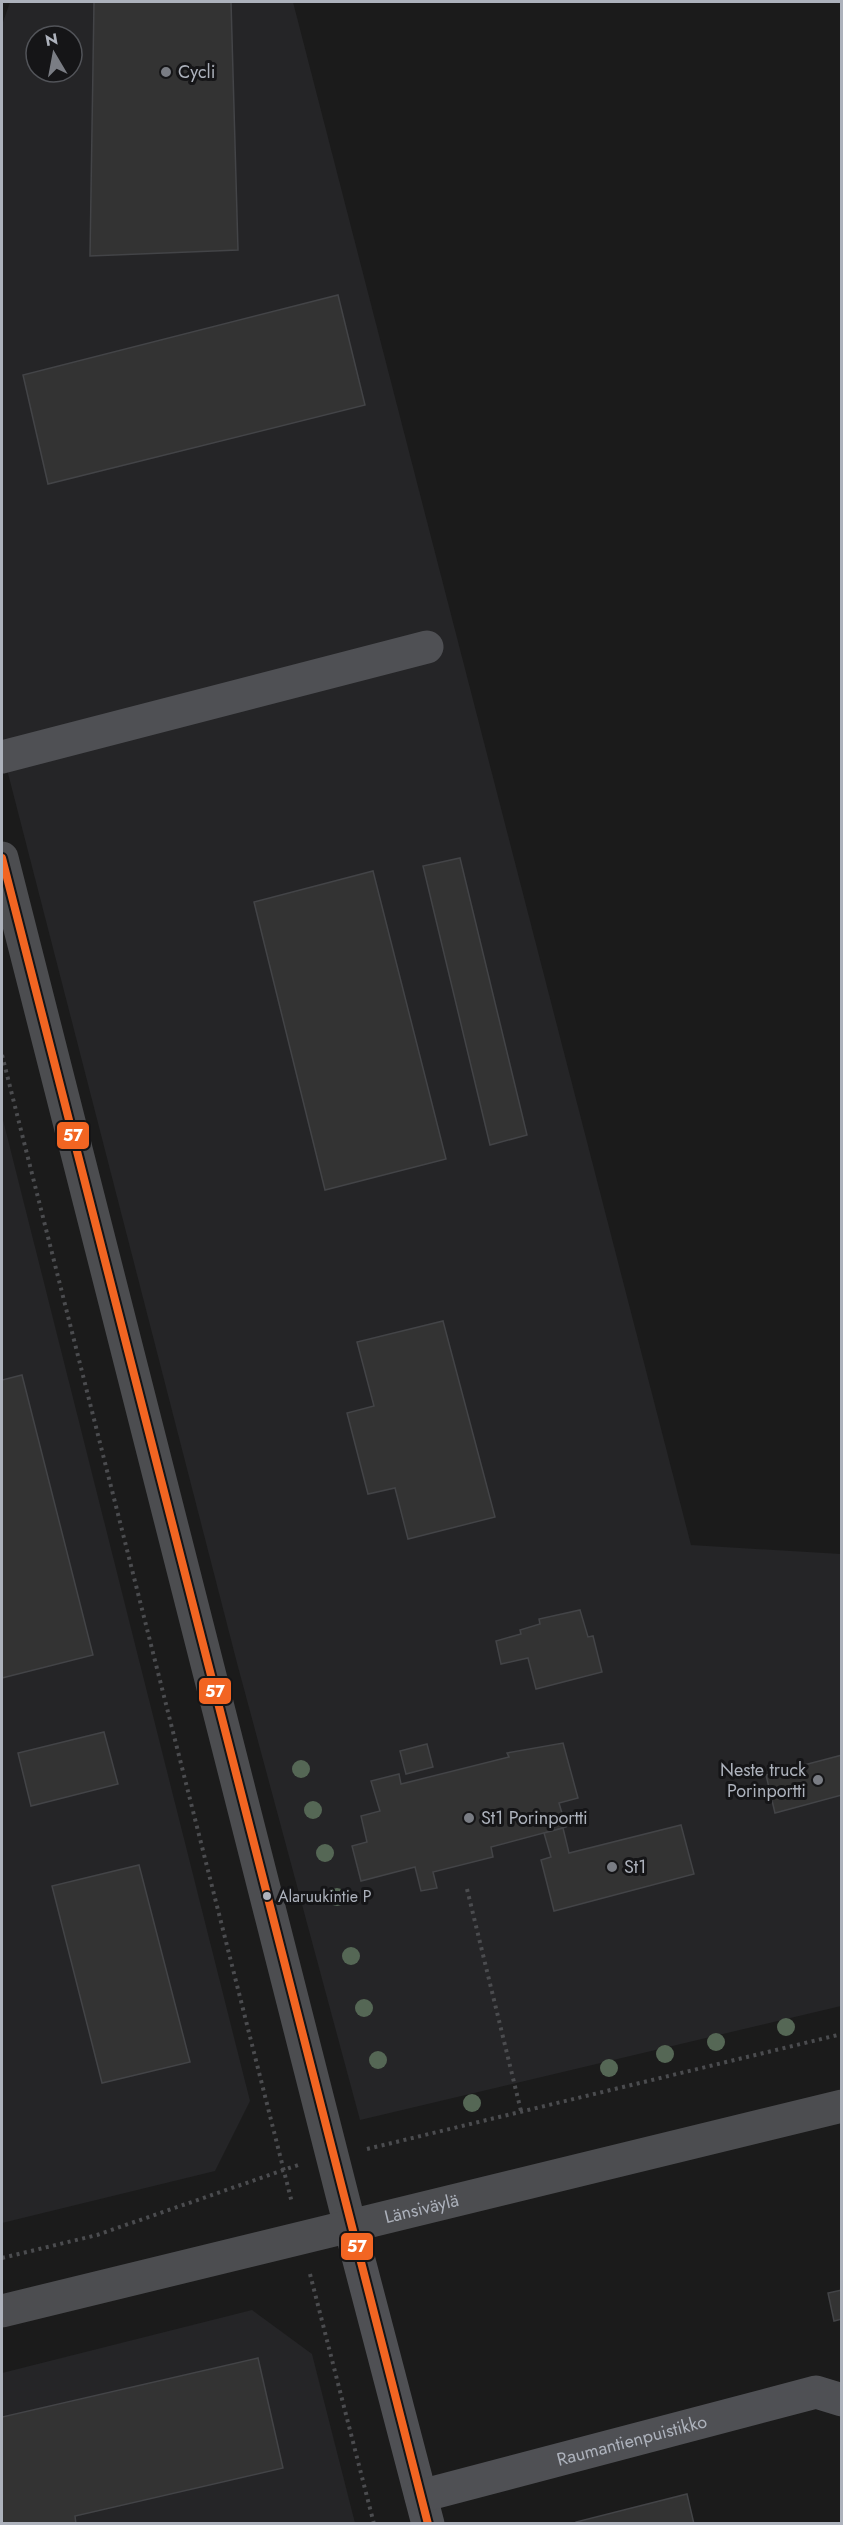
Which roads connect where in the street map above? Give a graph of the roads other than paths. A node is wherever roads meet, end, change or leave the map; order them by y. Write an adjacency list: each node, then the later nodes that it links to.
1 (427, 647): 2 (street)
2 (2, 757)
3 (2, 858): 5 (main road)
4 (842, 2106): 5 (main road, Länsiväylä)
5 (350, 2226): 6 (main road, Länsiväylä); 8 (street)
6 (2, 2311)
7 (842, 2400): 8 (street, Raumantienpuistikko)
8 (424, 2510)

